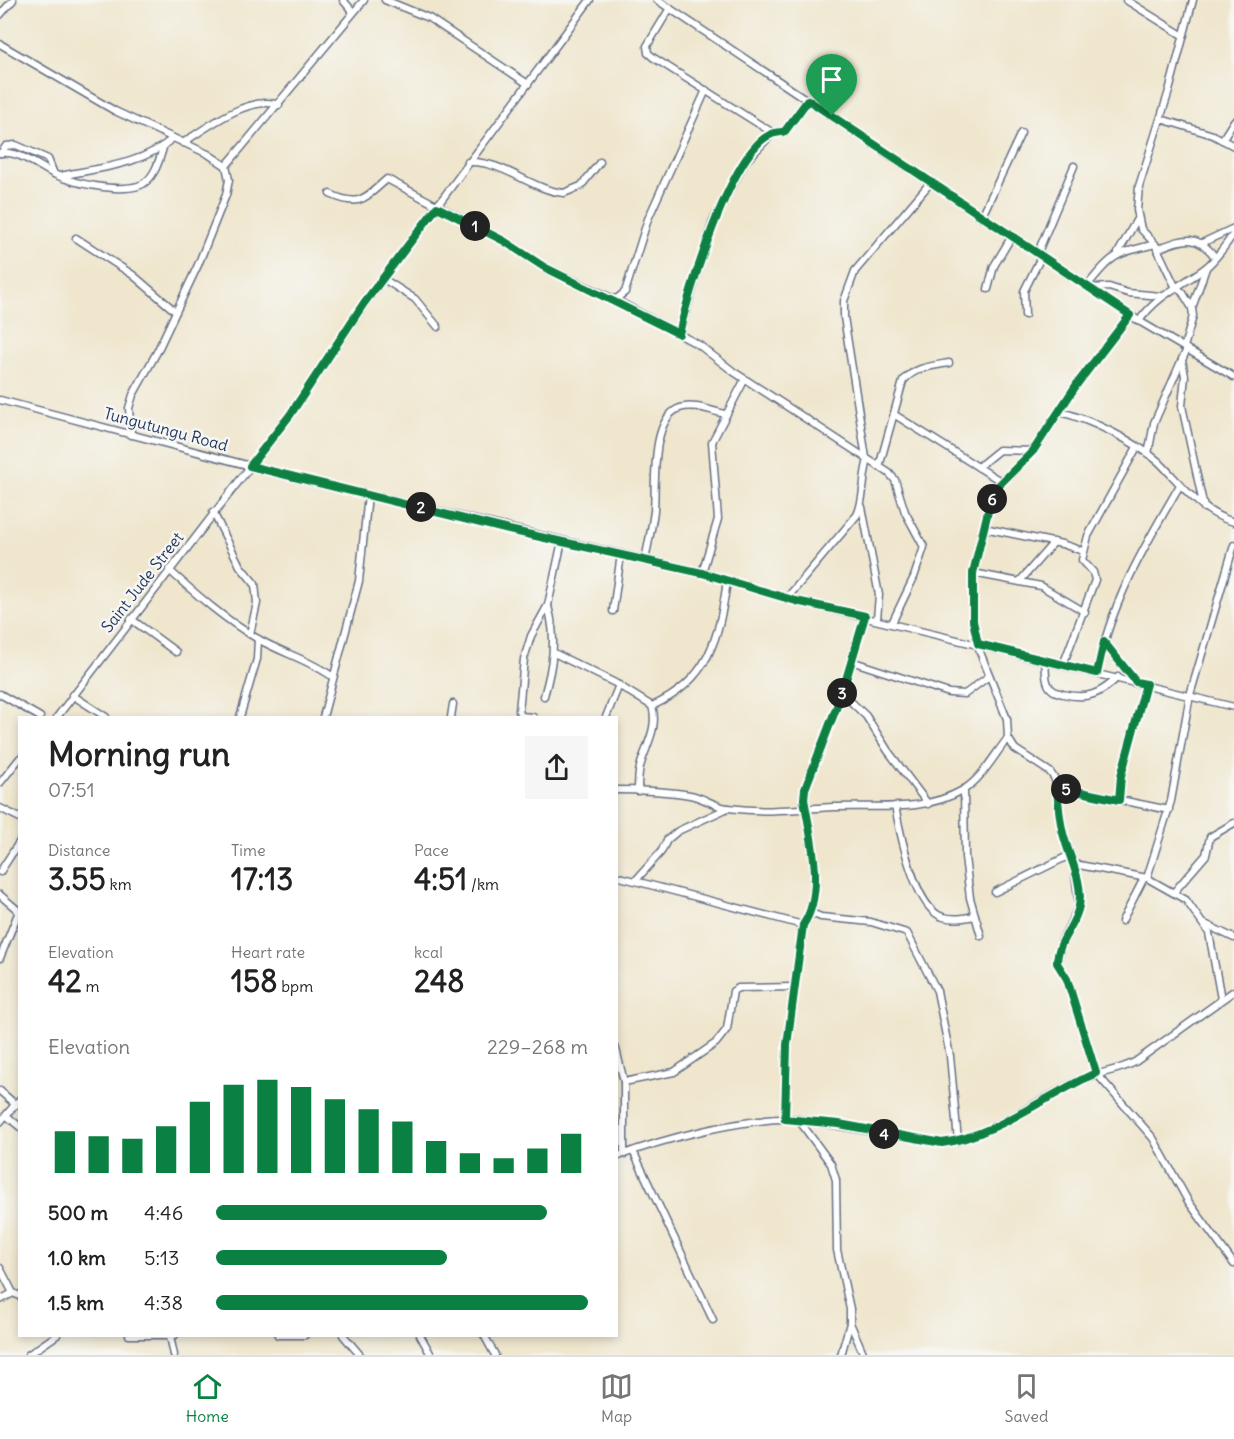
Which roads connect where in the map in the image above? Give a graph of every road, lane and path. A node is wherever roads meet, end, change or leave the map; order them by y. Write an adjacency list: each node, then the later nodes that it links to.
1 (13, 0): 11 (street)
2 (343, 0): 10 (street)
3 (364, 0): 10 (street)
4 (386, 0): 14 (street)
5 (590, 0): 14 (street, Saint Jude Street)
6 (657, 0): 9 (street)
7 (1126, 0): 12 (street)
8 (1193, 0): 12 (street)
9 (670, 8): 15 (street); 16 (street)
10 (353, 12): 17 (street)
11 (0, 15)
12 (1182, 35): 18 (street)
13 (0, 44): 22 (street)
14 (528, 84): 28 (street, Saint Jude Street)
15 (706, 90): 20 (street); 53 (street)
16 (808, 100): 20 (street); 33 (street)
17 (279, 105): 24 (street); 30 (street)
18 (1161, 119): 23 (street); 37 (street)
19 (1234, 121): 23 (street)
20 (772, 133): 60 (street)
21 (1022, 133): 36 (street)
22 (173, 138): 24 (street); 26 (street)
23 (1222, 140): 25 (street)
24 (183, 143): 30 (street)
25 (1234, 146)
26 (163, 148): 32 (street); 32 (street)
27 (0, 154): 32 (street); 32 (street)
28 (468, 162): 29 (street); 35 (street, Saint Jude Street)
29 (600, 162)
30 (226, 166): 55 (street)
31 (1074, 166): 45 (street)
32 (56, 175)
33 (931, 182): 36 (street); 74 (street)
34 (330, 194): 35 (street)
35 (437, 207): 48 (street, Saint Jude Street); 53 (street)
36 (982, 216): 40 (street)
37 (1137, 219): 43 (street); 44 (street)
38 (1234, 228): 42 (street)
39 (1234, 233): 46 (street)
40 (1012, 236): 45 (street); 51 (street)
41 (76, 238): 55 (street)
42 (1202, 243): 43 (street); 46 (street)
43 (1156, 247): 44 (street); 49 (street)
44 (1118, 253): 50 (street)
45 (1040, 254): 50 (street); 56 (street)
46 (1215, 257): 47 (street)
47 (1206, 268): 49 (street); 54 (street)
48 (382, 279): 59 (street); 75 (street, Saint Jude Street)
49 (1175, 286): 52 (street); 54 (street)
50 (1089, 287): 52 (street); 57 (street)
51 (988, 289)
52 (1162, 296): 58 (street)
53 (615, 300): 60 (street)
54 (1192, 308): 61 (street)
55 (175, 311): 70 (street)
56 (1025, 315)
57 (1130, 315): 58 (street); 67 (street)
58 (1139, 321): 61 (street)
59 (438, 327)
60 (679, 334): 65 (street)
61 (1186, 348): 62 (street); 64 (street)
62 (1183, 356): 73 (street); 82 (street)
63 (949, 363): 69 (street)
64 (1234, 376)
65 (745, 379): 68 (street); 74 (street)
66 (0, 400): 70 (street, Tungutungu Road)
67 (1060, 412): 71 (street); 72 (street)
68 (725, 414): 91 (street); 93 (street)
69 (895, 415): 76 (street); 77 (street)
70 (131, 435): 75 (street, Tungutungu Road)
71 (1137, 447): 73 (street); 89 (street)
72 (1033, 451): 77 (street); 78 (street)
73 (1148, 454): 79 (street)
74 (867, 459): 76 (street); 81 (street)
75 (250, 466): 80 (street, Tungutungu Road); 83 (street, Saint Jude Street)
76 (879, 467): 104 (street)
77 (978, 467): 78 (street)
78 (1002, 482): 85 (street)
79 (1180, 485): 82 (street); 107 (street)
80 (368, 495): 86 (street, Tungutungu Road); 116 (street)
81 (861, 506): 97 (street); 103 (street)
82 (1204, 508): 84 (street)
83 (213, 512): 92 (street, Saint Jude Street); 105 (street)
84 (1234, 522)
85 (984, 528): 87 (street); 94 (street)
86 (562, 541): 90 (street, Tungutungu Road); 98 (street)
87 (1054, 542): 89 (street); 96 (street)
88 (1234, 545): 124 (street)
89 (1083, 551): 100 (street)
90 (621, 554): 91 (street, Tungutungu Road); 99 (street)
91 (645, 561): 93 (street, Tungutungu Road)
92 (169, 570): 102 (street, Saint Jude Street); 105 (street)
93 (702, 573): 95 (street, Tungutungu Road)
94 (973, 573): 96 (street); 108 (street)
95 (727, 581): 97 (street, Tungutungu Road); 127 (street)
96 (1020, 581): 100 (street)
97 (787, 598): 101 (street, Tungutungu Road)
98 (548, 605): 110 (street); 135 (street)
99 (613, 611)
100 (1085, 612): 113 (street)
101 (865, 616): 103 (street, Tungutungu Road); 111 (street)
102 (131, 619): 109 (street); 123 (street, Saint Jude Street)
103 (877, 619): 104 (street, Tungutungu Road)
104 (892, 623): 108 (street, Tungutungu Road)
105 (250, 634): 106 (street)
106 (258, 639): 116 (street); 132 (street)
107 (1104, 642): 114 (street); 118 (street)
108 (978, 644): 112 (street, Tungutungu Road); 115 (street)
109 (176, 652)
110 (554, 652): 120 (street); 125 (street)
111 (851, 661): 115 (street); 121 (street)
112 (1045, 661): 113 (street, Tungutungu Road); 117 (street)
113 (1063, 665): 114 (street, Tungutungu Road)
114 (1097, 673): 117 (street, Tungutungu Road)
115 (989, 676): 137 (street)
116 (333, 677): 133 (street)
117 (1118, 677): 118 (street, Tungutungu Road)
118 (1136, 682): 119 (street, Tungutungu Road)
119 (1146, 684): 124 (street, Tungutungu Road); 144 (street)
120 (620, 685): 127 (street); 136 (street)
121 (842, 693): 145 (street); 150 (street)
122 (0, 694): 129 (street)
123 (72, 695): 130 (street, Saint Jude Street); 131 (street)
124 (1191, 695): 128 (street, Tungutungu Road); 149 (street)
125 (544, 696)
126 (453, 704): 134 (street)
127 (652, 706): 143 (street)
128 (1234, 706)
129 (38, 716)
130 (58, 716)
131 (104, 716)
132 (240, 716)
133 (323, 716)
134 (451, 716)
135 (521, 716)
136 (606, 716)
137 (1008, 738): 140 (street); 141 (street)
138 (18, 760): 139 (street)
139 (0, 783)
140 (1057, 787): 144 (street); 154 (street)
141 (964, 789): 145 (street); 166 (street)
142 (618, 790): 143 (street)
143 (638, 791): 148 (street)
144 (1119, 800): 149 (street)
145 (928, 804): 146 (street)
146 (895, 806): 150 (street); 166 (street)
147 (0, 808): 151 (street)
148 (728, 808): 150 (street); 159 (street)
149 (1169, 810): 158 (street)
150 (806, 811): 164 (street)
151 (18, 817)
152 (1234, 823): 161 (street)
153 (18, 844): 156 (street)
154 (1070, 855): 155 (street); 160 (street)
155 (1074, 864): 158 (street); 177 (street)
156 (0, 872)
157 (618, 876): 159 (street)
158 (1145, 878): 161 (street); 167 (street)
159 (636, 880): 169 (street)
160 (995, 892)
161 (1174, 892): 168 (street)
162 (0, 896): 163 (street)
163 (18, 911)
164 (811, 913): 169 (street); 186 (street)
165 (18, 914): 172 (street)
166 (975, 916): 170 (street)
167 (1122, 921)
168 (1204, 924): 171 (street); 175 (street)
169 (803, 925): 173 (street)
170 (981, 936)
171 (1234, 938)
172 (0, 958)
173 (794, 987): 178 (street); 182 (street)
174 (1233, 991): 175 (street)
175 (1221, 999): 177 (street)
176 (618, 1057): 178 (street)
177 (1096, 1073): 186 (street); 190 (street)
178 (624, 1082): 188 (street)
179 (0, 1091): 180 (street)
180 (18, 1102): 181 (street)
181 (7, 1116): 184 (street); 185 (street)
182 (785, 1119): 183 (street); 187 (street)
183 (798, 1119): 186 (street); 196 (street)
184 (0, 1122)
185 (18, 1125)
186 (958, 1141)
187 (633, 1151): 188 (street); 195 (street)
188 (624, 1154): 189 (street)
189 (618, 1156)
190 (1234, 1263)
191 (0, 1268): 192 (street)
192 (12, 1293): 193 (street); 194 (street)
193 (18, 1295)
194 (0, 1300)
195 (713, 1320)
196 (850, 1323): 207 (street); 208 (street)
197 (54, 1337): 202 (street)
198 (170, 1337): 203 (street)
199 (345, 1337): 204 (street)
200 (421, 1337): 205 (street)
201 (485, 1337): 206 (street)
202 (28, 1355)
203 (174, 1355)
204 (360, 1355)
205 (431, 1355)
206 (495, 1355)
207 (841, 1355)
208 (864, 1355)

